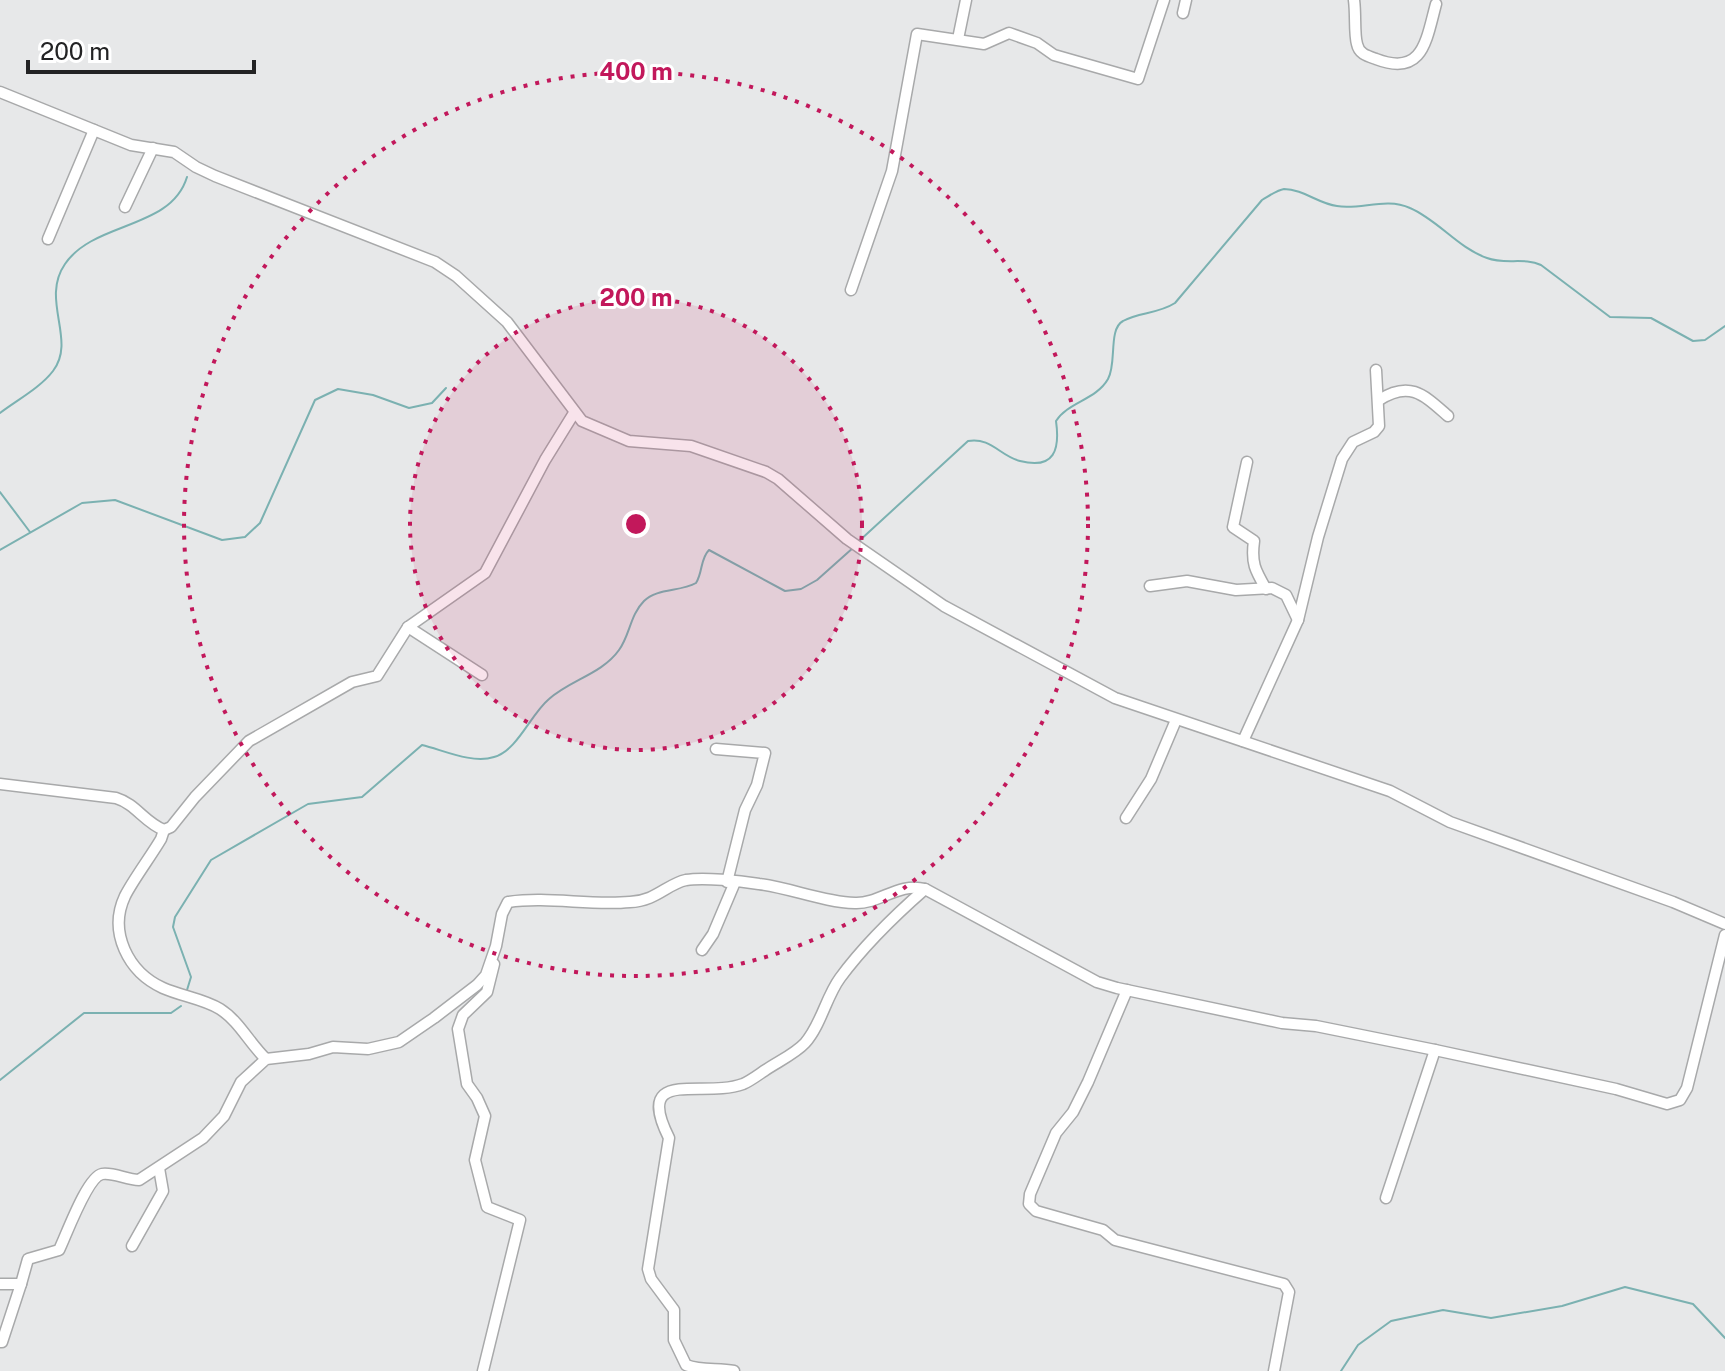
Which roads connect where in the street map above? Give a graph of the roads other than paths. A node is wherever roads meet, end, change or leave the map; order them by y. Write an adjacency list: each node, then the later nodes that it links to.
1 (966, 0): 7 (street)
2 (1164, 0): 7 (street)
3 (1186, 0): 6 (street)
4 (1354, 0): 5 (street)
5 (1436, 4)
6 (1183, 13)
7 (958, 39): 13 (street)
8 (0, 92): 9 (street)
9 (94, 130): 10 (street); 12 (street)
10 (153, 148): 11 (street); 16 (street)
11 (125, 207)
12 (48, 239)
13 (851, 290)
14 (1376, 370): 15 (street)
15 (1379, 400): 17 (street); 21 (street)
16 (574, 413): 22 (street); 24 (street)
17 (1448, 416)
18 (1247, 462): 20 (street)
19 (1150, 586): 20 (street)
20 (1266, 589): 21 (street)
21 (1298, 620): 25 (street)
22 (408, 627): 23 (street); 29 (street)
23 (482, 675)
24 (1176, 720): 25 (street); 28 (street)
25 (1243, 741): 32 (street)
26 (716, 749): 30 (street)
27 (0, 784): 29 (street)
28 (1126, 818)
29 (164, 830): 38 (street)
30 (731, 882): 31 (street); 34 (street); 35 (street)
31 (925, 889): 36 (street); 46 (street)
32 (1725, 924)
33 (1725, 935): 37 (street)
34 (496, 946): 38 (street); 45 (street)
35 (702, 950)
36 (1127, 990): 37 (street); 47 (street)
37 (1435, 1050): 40 (street)
38 (266, 1059): 39 (street)
39 (159, 1168): 41 (street); 43 (street)
40 (1386, 1198)
41 (132, 1246)
42 (0, 1284): 43 (street)
43 (21, 1284): 44 (street)
44 (0, 1342)
45 (483, 1371)
46 (734, 1371)
47 (1274, 1371)

